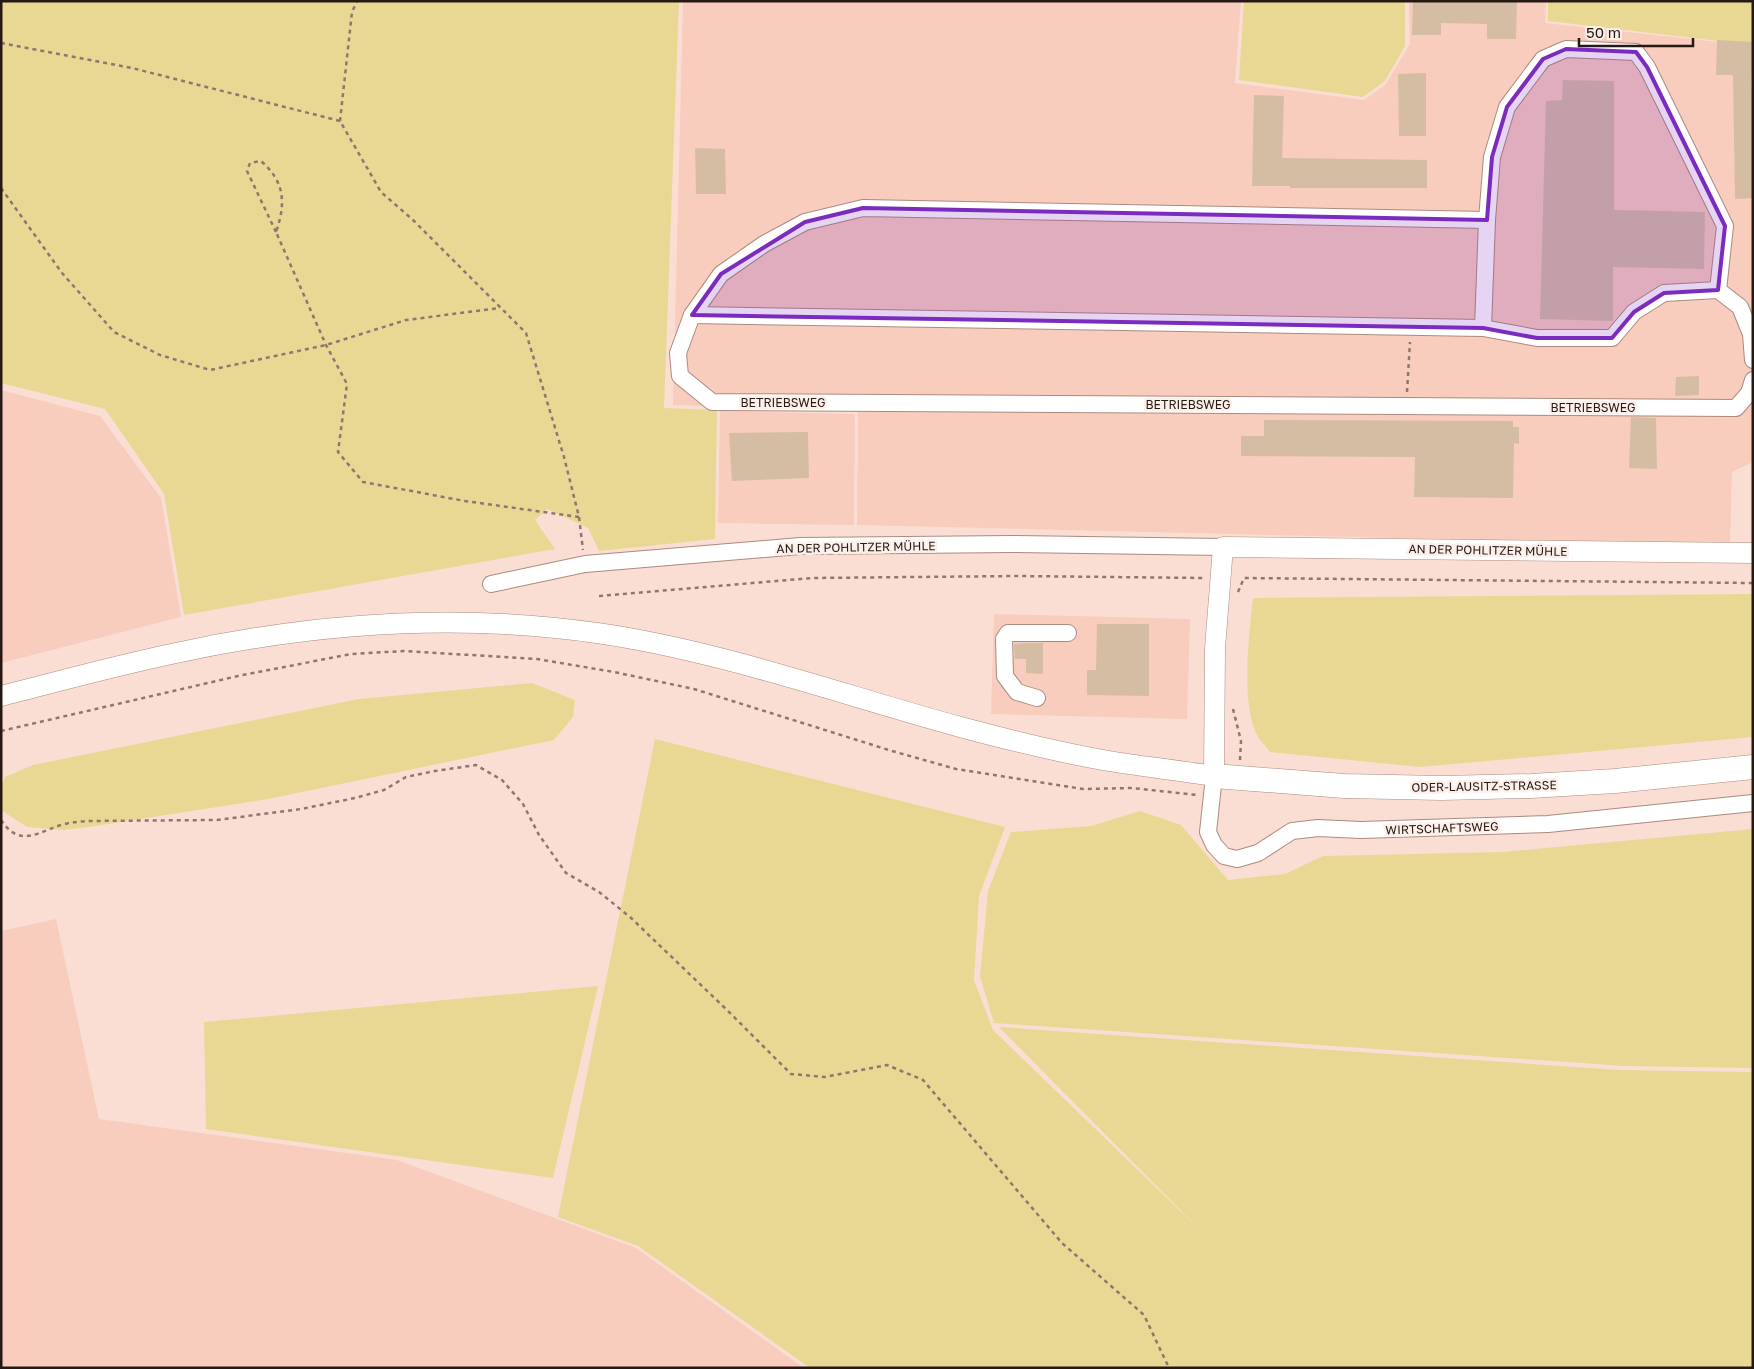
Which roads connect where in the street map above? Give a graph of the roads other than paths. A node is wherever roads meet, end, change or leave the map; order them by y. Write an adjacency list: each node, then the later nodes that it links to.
1 (1487, 220): 2 (street); 3 (street, BETRIEBSWEG); 4 (street)
2 (1718, 290): 4 (street); 5 (street)
3 (692, 315): 4 (street); 6 (street, BETRIEBSWEG)
4 (1483, 328)
5 (1753, 360)
6 (1753, 380)
7 (1223, 547): 8 (main road, AN DER POHLITZER MÜHLE); 9 (street, AN DER POHLITZER MÜHLE); 14 (main road)
8 (1753, 553)
9 (491, 584)
10 (1068, 633): 12 (street)
11 (1, 696): 14 (main road)
12 (1037, 698)
13 (1753, 767): 14 (highway, ODER-LAUSITZ-STRASSE)
14 (1213, 786): 15 (street, WIRTSCHAFTSWEG)
15 (1753, 803)

